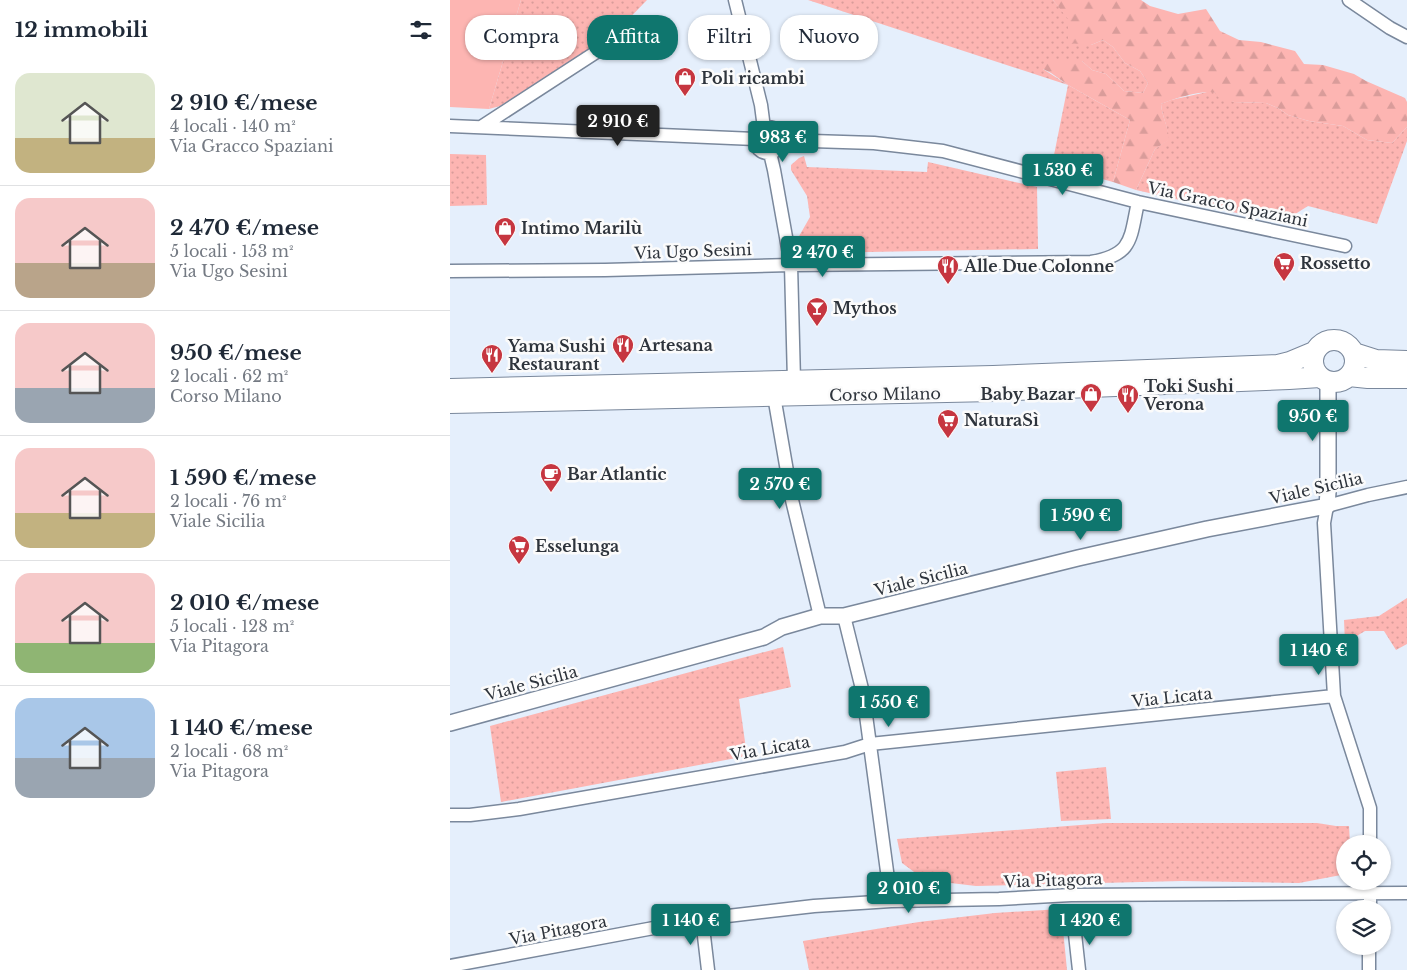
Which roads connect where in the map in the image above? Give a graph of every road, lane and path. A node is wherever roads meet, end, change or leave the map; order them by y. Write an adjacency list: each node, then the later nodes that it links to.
1 (734, 0): 7 (street)
2 (1349, 0): 3 (street)
3 (1407, 37)
4 (587, 58): 6 (street)
5 (450, 126): 6 (street)
6 (481, 127): 8 (street)
7 (764, 128): 8 (street); 9 (street)
8 (755, 140): 10 (street)
9 (781, 140): 10 (street); 11 (street, Via Gracco Spaziani)
10 (770, 153): 13 (street)
11 (1138, 202): 12 (street, Via Gracco Spaziani); 13 (street, Via Ugo Sesini)
12 (1345, 246)
13 (791, 265): 14 (street, Via Ugo Sesini); 21 (street)
14 (450, 271)
15 (1314, 352): 16 (main road); 20 (main road); 21 (main road, Corso Milano)
16 (1354, 353): 17 (main road); 18 (main road)
17 (1407, 361)
18 (1348, 376): 19 (main road); 20 (main road)
19 (1407, 378)
20 (1324, 379): 23 (main road, Corso Milano); 26 (street)
21 (794, 381): 22 (main road, Corso Milano)
22 (450, 389)
23 (774, 396): 24 (main road, Corso Milano); 27 (street)
24 (450, 403)
25 (1407, 487): 26 (street, Viale Sicilia)
26 (1327, 506): 28 (street, Viale Sicilia); 29 (street)
27 (820, 616): 28 (street, Viale Sicilia); 30 (street, Viale Sicilia)
28 (844, 616): 31 (street)
29 (1334, 696): 31 (street, Via Licata); 33 (street)
30 (450, 723)
31 (870, 744): 32 (street, Via Licata); 37 (street)
32 (450, 815)
33 (1370, 835)
34 (1336, 888): 37 (street, Via Pitagora)
35 (1388, 890): 36 (street, Via Pitagora)
36 (1407, 893)
37 (891, 901): 38 (street, Via Pitagora)
38 (702, 919): 41 (street, Via Pitagora); 42 (street)
39 (1074, 924): 43 (street)
40 (1369, 955): 44 (street)
41 (450, 966)
42 (708, 970)
43 (1079, 970)
44 (1369, 970)

